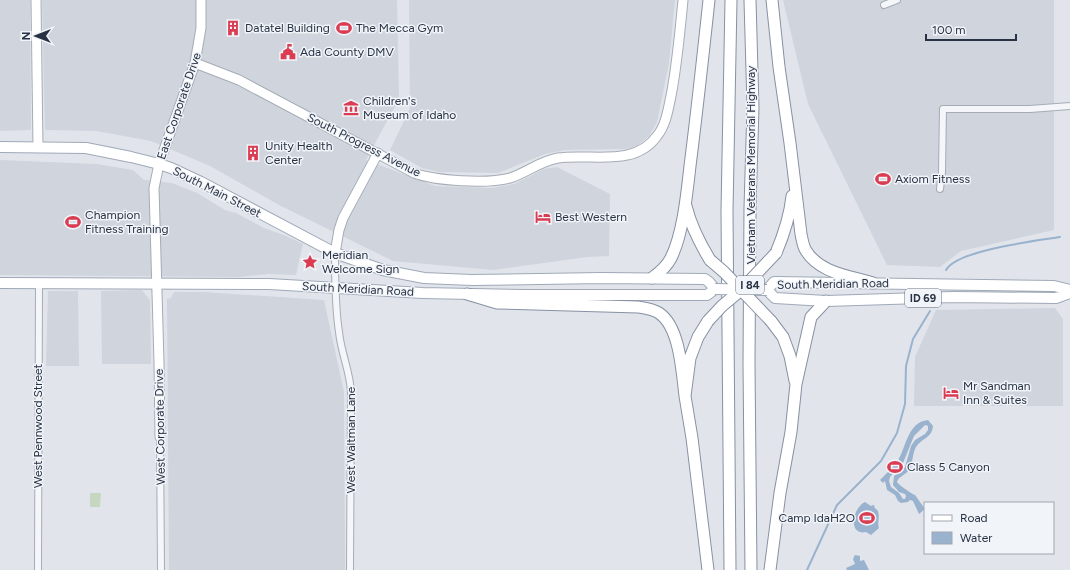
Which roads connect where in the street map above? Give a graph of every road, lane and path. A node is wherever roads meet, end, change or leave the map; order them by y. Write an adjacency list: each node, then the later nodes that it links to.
1 (36, 0): 13 (street)
2 (201, 0): 10 (street, East Corporate Drive)
3 (683, 0): 14 (street, South Progress Avenue)
4 (709, 0): 18 (highway)
5 (731, 0): 41 (highway, Vietnam Veterans Memorial Highway / I 84)
6 (750, 0): 42 (highway, Vietnam Veterans Memorial Highway / I 84)
7 (772, 0): 16 (highway)
8 (898, 0): 9 (street)
9 (884, 5)
10 (195, 63): 14 (street, South Progress Avenue); 15 (street, East Corporate Drive)
11 (1070, 106): 17 (street)
12 (0, 147): 13 (main road, South Main Street)
13 (38, 147): 15 (main road, South Main Street)
14 (378, 153): 19 (street)
15 (159, 164): 19 (main road, South Main Street); 26 (street, East Corporate Drive)
16 (793, 169): 25 (highway); 29 (highway, bridge)
17 (940, 189)
18 (685, 203): 21 (highway); 29 (highway, bridge)
19 (335, 253): 20 (main road, South Main Street); 27 (street, West Waltman Lane)
20 (424, 278): 22 (main road, South Meridian Road)
21 (652, 278): 22 (main road, South Meridian Road); 28 (main road, South Meridian Road)
22 (472, 280): 27 (main road)
23 (0, 283): 24 (main road, South Meridian Road)
24 (39, 283): 26 (main road, South Meridian Road); 37 (street, West Pennwood Street)
25 (873, 283): 30 (main road, South Meridian Road / ID 69); 31 (main road, South Meridian Road / ID 69)
26 (156, 284): 27 (main road, South Meridian Road); 36 (street, West Corporate Drive)
27 (335, 288): 32 (main road, South Meridian Road); 39 (street, West Waltman Lane)
28 (715, 289): 29 (main road, South Meridian Road / ID 69, bridge); 32 (main road, South Meridian Road / ID 69)
29 (741, 290): 30 (main road, South Meridian Road / ID 69, bridge); 34 (highway, bridge); 35 (highway, bridge)
30 (767, 290): 33 (main road, South Meridian Road / ID 69)
31 (1070, 291): 33 (main road, South Meridian Road / ID 69)
32 (467, 294): 35 (highway)
33 (826, 301): 34 (highway)
34 (796, 384): 43 (highway)
35 (686, 396): 40 (highway)
36 (160, 437): 38 (street, West Corporate Drive)
37 (38, 570)
38 (161, 570)
39 (350, 570)
40 (708, 570)
41 (730, 570)
42 (751, 570)
43 (770, 570)

